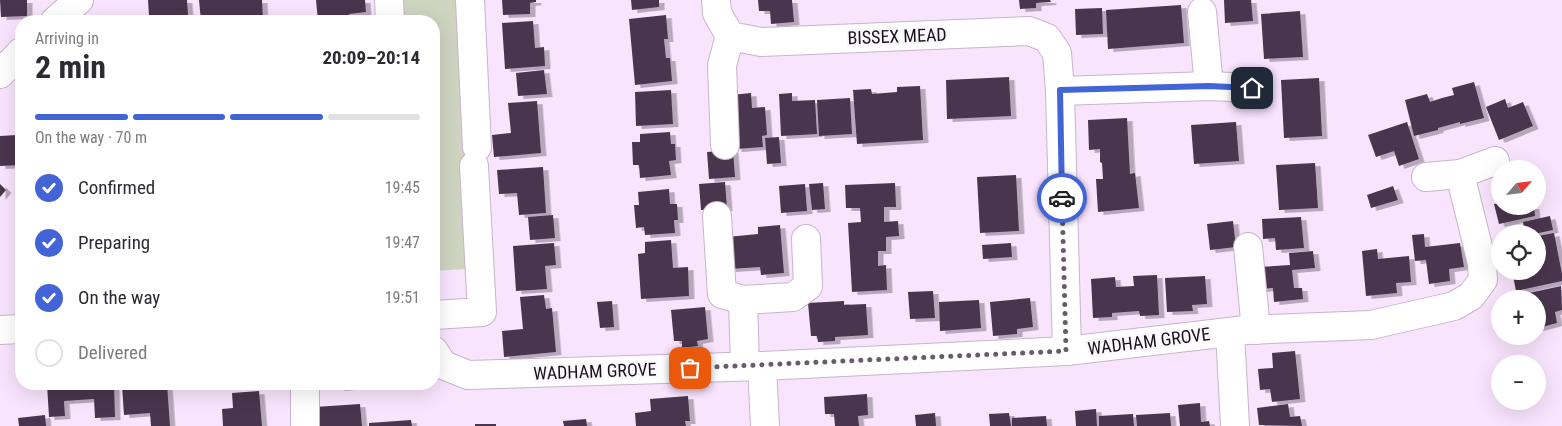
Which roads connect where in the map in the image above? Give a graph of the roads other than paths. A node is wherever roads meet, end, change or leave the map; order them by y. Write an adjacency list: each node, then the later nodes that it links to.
1 (78, 0): 6 (street)
2 (389, 0): 7 (street)
3 (470, 0): 20 (street)
4 (716, 0): 8 (street)
5 (1202, 12): 9 (street)
6 (62, 15)
7 (390, 15)
8 (730, 36): 11 (street, BISSEX MEAD); 12 (street)
9 (1209, 86): 10 (street); 11 (street)
10 (1252, 88)
11 (1060, 90): 24 (street, BISSEX MEAD)
12 (725, 145)
13 (1491, 162): 14 (street)
14 (1460, 174): 15 (street); 23 (street, WADHAM GROVE)
15 (1426, 176)
16 (717, 216): 19 (street)
17 (806, 239): 19 (street)
18 (1248, 247): 23 (street)
19 (743, 300): 26 (street)
20 (440, 315)
21 (15, 329): 22 (street)
22 (0, 330)
23 (1243, 331): 24 (street, WADHAM GROVE); 30 (street)
24 (1066, 351): 26 (street, WADHAM GROVE)
25 (440, 360): 26 (street, WADHAM GROVE)
26 (754, 366): 29 (street)
27 (305, 390): 28 (street)
28 (305, 426)
29 (766, 426)
30 (1236, 426)

